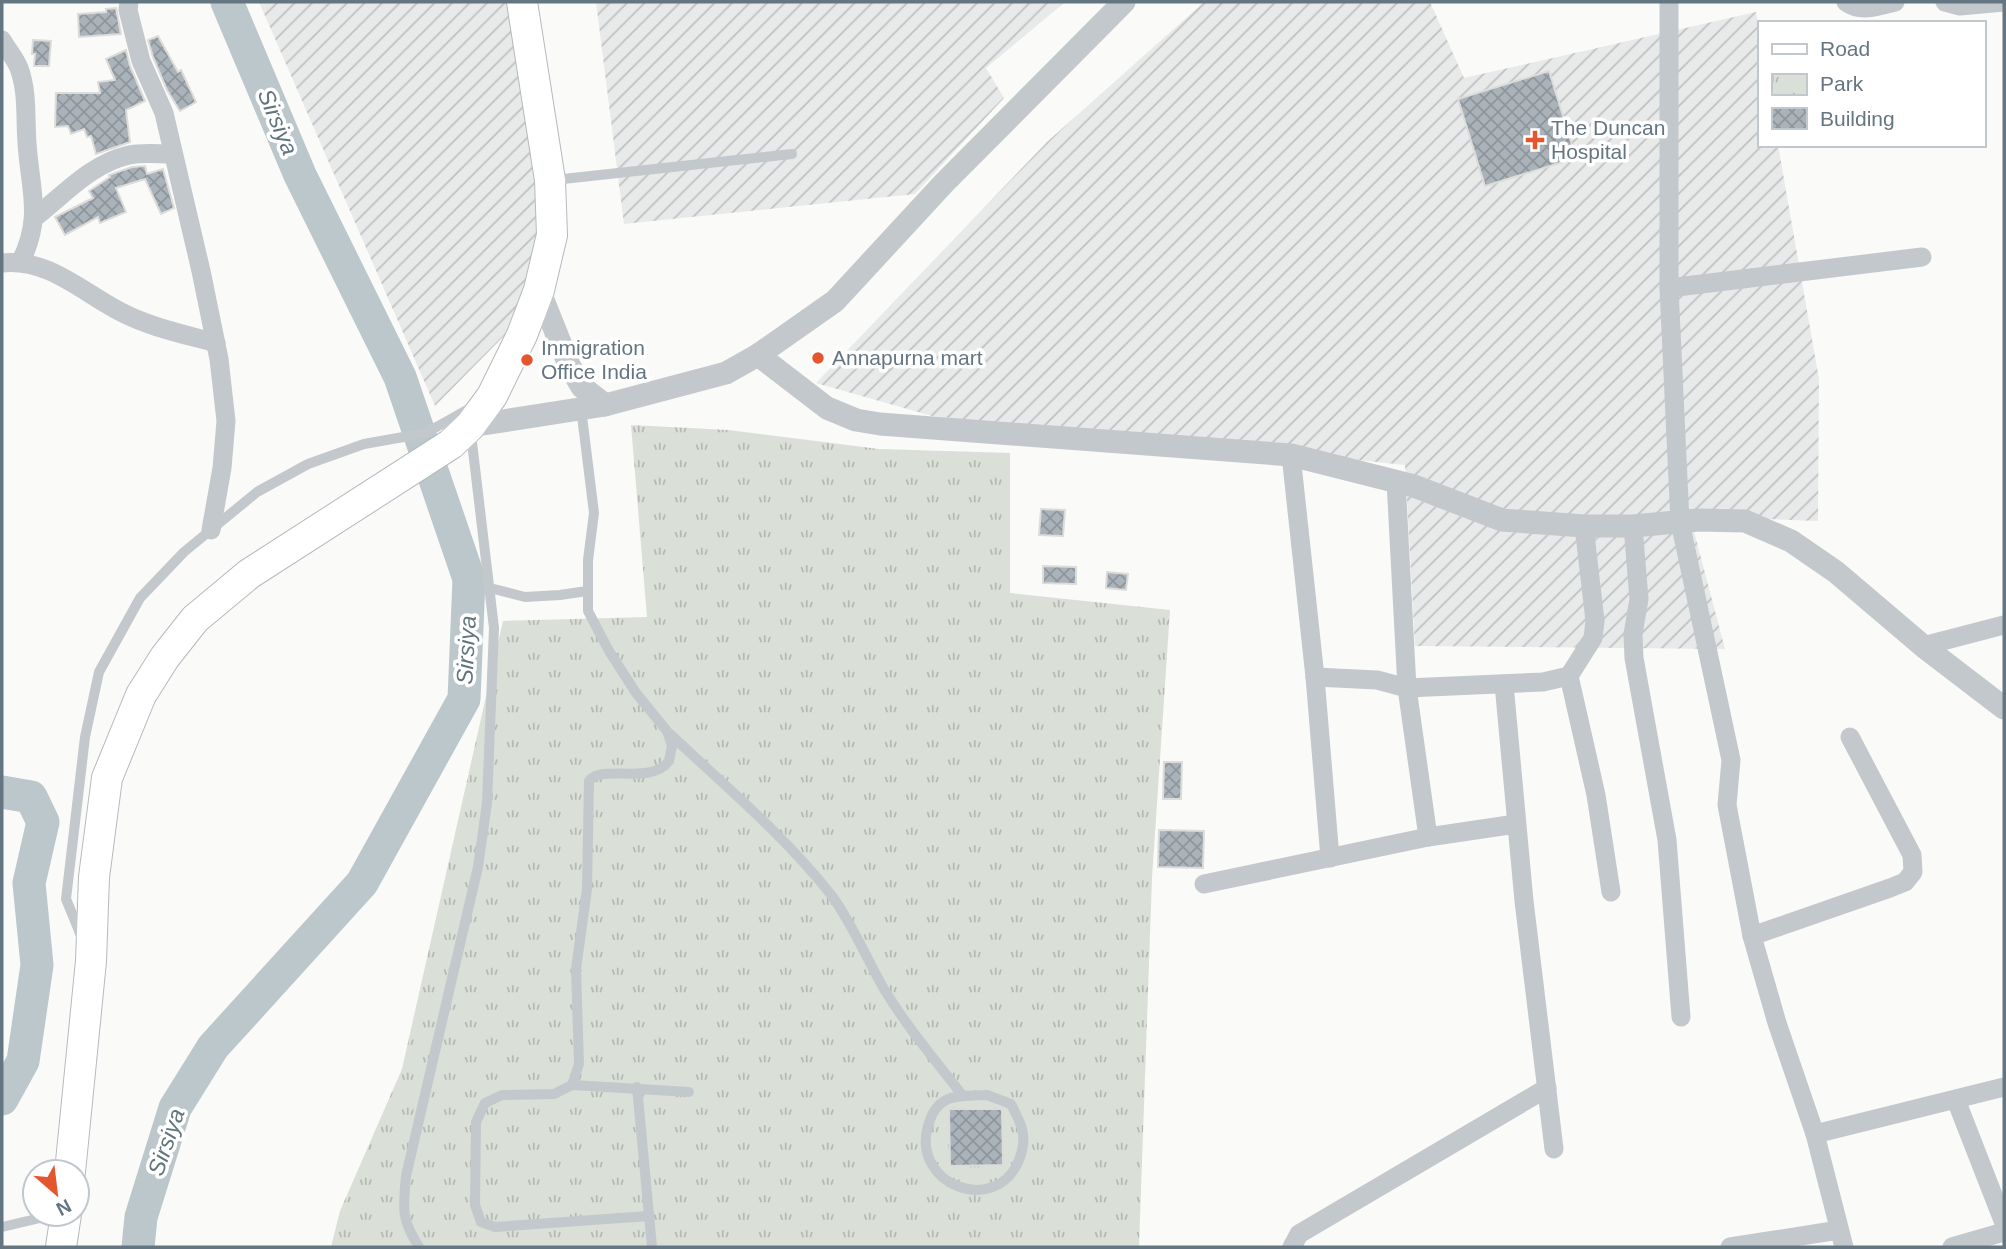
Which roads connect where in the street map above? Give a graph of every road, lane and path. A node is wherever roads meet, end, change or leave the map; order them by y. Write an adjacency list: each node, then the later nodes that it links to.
1 (129, 2): 10 (street)
2 (522, 2): 12 (main road)
3 (1124, 2): 19 (street)
4 (1669, 2): 16 (street)
5 (1846, 2): 6 (street)
6 (1895, 2)
7 (1945, 2): 8 (street)
8 (2004, 2)
9 (2, 40): 13 (street)
10 (173, 154): 13 (street); 18 (street)
11 (792, 154): 12 (lane)
12 (550, 180): 17 (main road)
13 (34, 218): 15 (street)
14 (1922, 257): 16 (street)
15 (11, 262): 18 (street)
16 (1669, 288): 26 (street)
17 (539, 290): 20 (main road); 21 (street)
18 (216, 343): 29 (street)
19 (758, 355): 21 (street); 24 (street)
20 (492, 396): 23 (main road); 23 (lane)
21 (605, 405): 22 (street)
22 (581, 408): 23 (street); 31 (lane)
23 (449, 434): 29 (lane); 30 (lane); 47 (main road)
24 (1290, 455): 25 (street); 35 (street)
25 (1396, 481): 27 (street); 37 (street)
26 (1680, 522): 28 (street); 33 (street); 46 (street)
27 (1584, 526): 28 (street); 34 (street)
28 (1633, 526): 48 (street)
29 (211, 530): 47 (lane)
30 (490, 588): 31 (lane); 67 (lane)
31 (587, 591): 39 (lane)
32 (2004, 625): 33 (street)
33 (1923, 646): 38 (street)
34 (1569, 676): 36 (street); 45 (street)
35 (1315, 677): 37 (street); 43 (street)
36 (1504, 684): 37 (street); 41 (street)
37 (1407, 688): 42 (street)
38 (2004, 708)
39 (667, 732): 49 (lane); 54 (lane)
40 (1850, 737): 46 (street)
41 (1516, 824): 42 (street); 52 (street)
42 (1429, 837): 43 (street)
43 (1330, 858): 44 (street)
44 (1204, 884)
45 (1611, 892)
46 (1752, 936): 56 (street)
47 (92, 961): 58 (main road)
48 (1681, 1017)
49 (572, 1085): 50 (lane); 59 (lane)
50 (637, 1087): 53 (lane); 59 (lane)
51 (2004, 1087): 55 (street)
52 (1547, 1088): 57 (street); 69 (street)
53 (689, 1092)
54 (963, 1096): 54 (lane)
55 (1956, 1100): 56 (street); 61 (street)
56 (1815, 1134): 65 (street)
57 (1554, 1149)
58 (71, 1158)
59 (649, 1216): 68 (lane)
60 (21, 1223): 62 (lane)
61 (2004, 1223)
62 (2, 1227)
63 (64, 1228): 66 (main road)
64 (2004, 1232): 71 (street)
65 (1841, 1239): 70 (street)
66 (61, 1247)
67 (419, 1247)
68 (652, 1247)
69 (1292, 1247)
70 (1730, 1247)
71 (1952, 1247)

